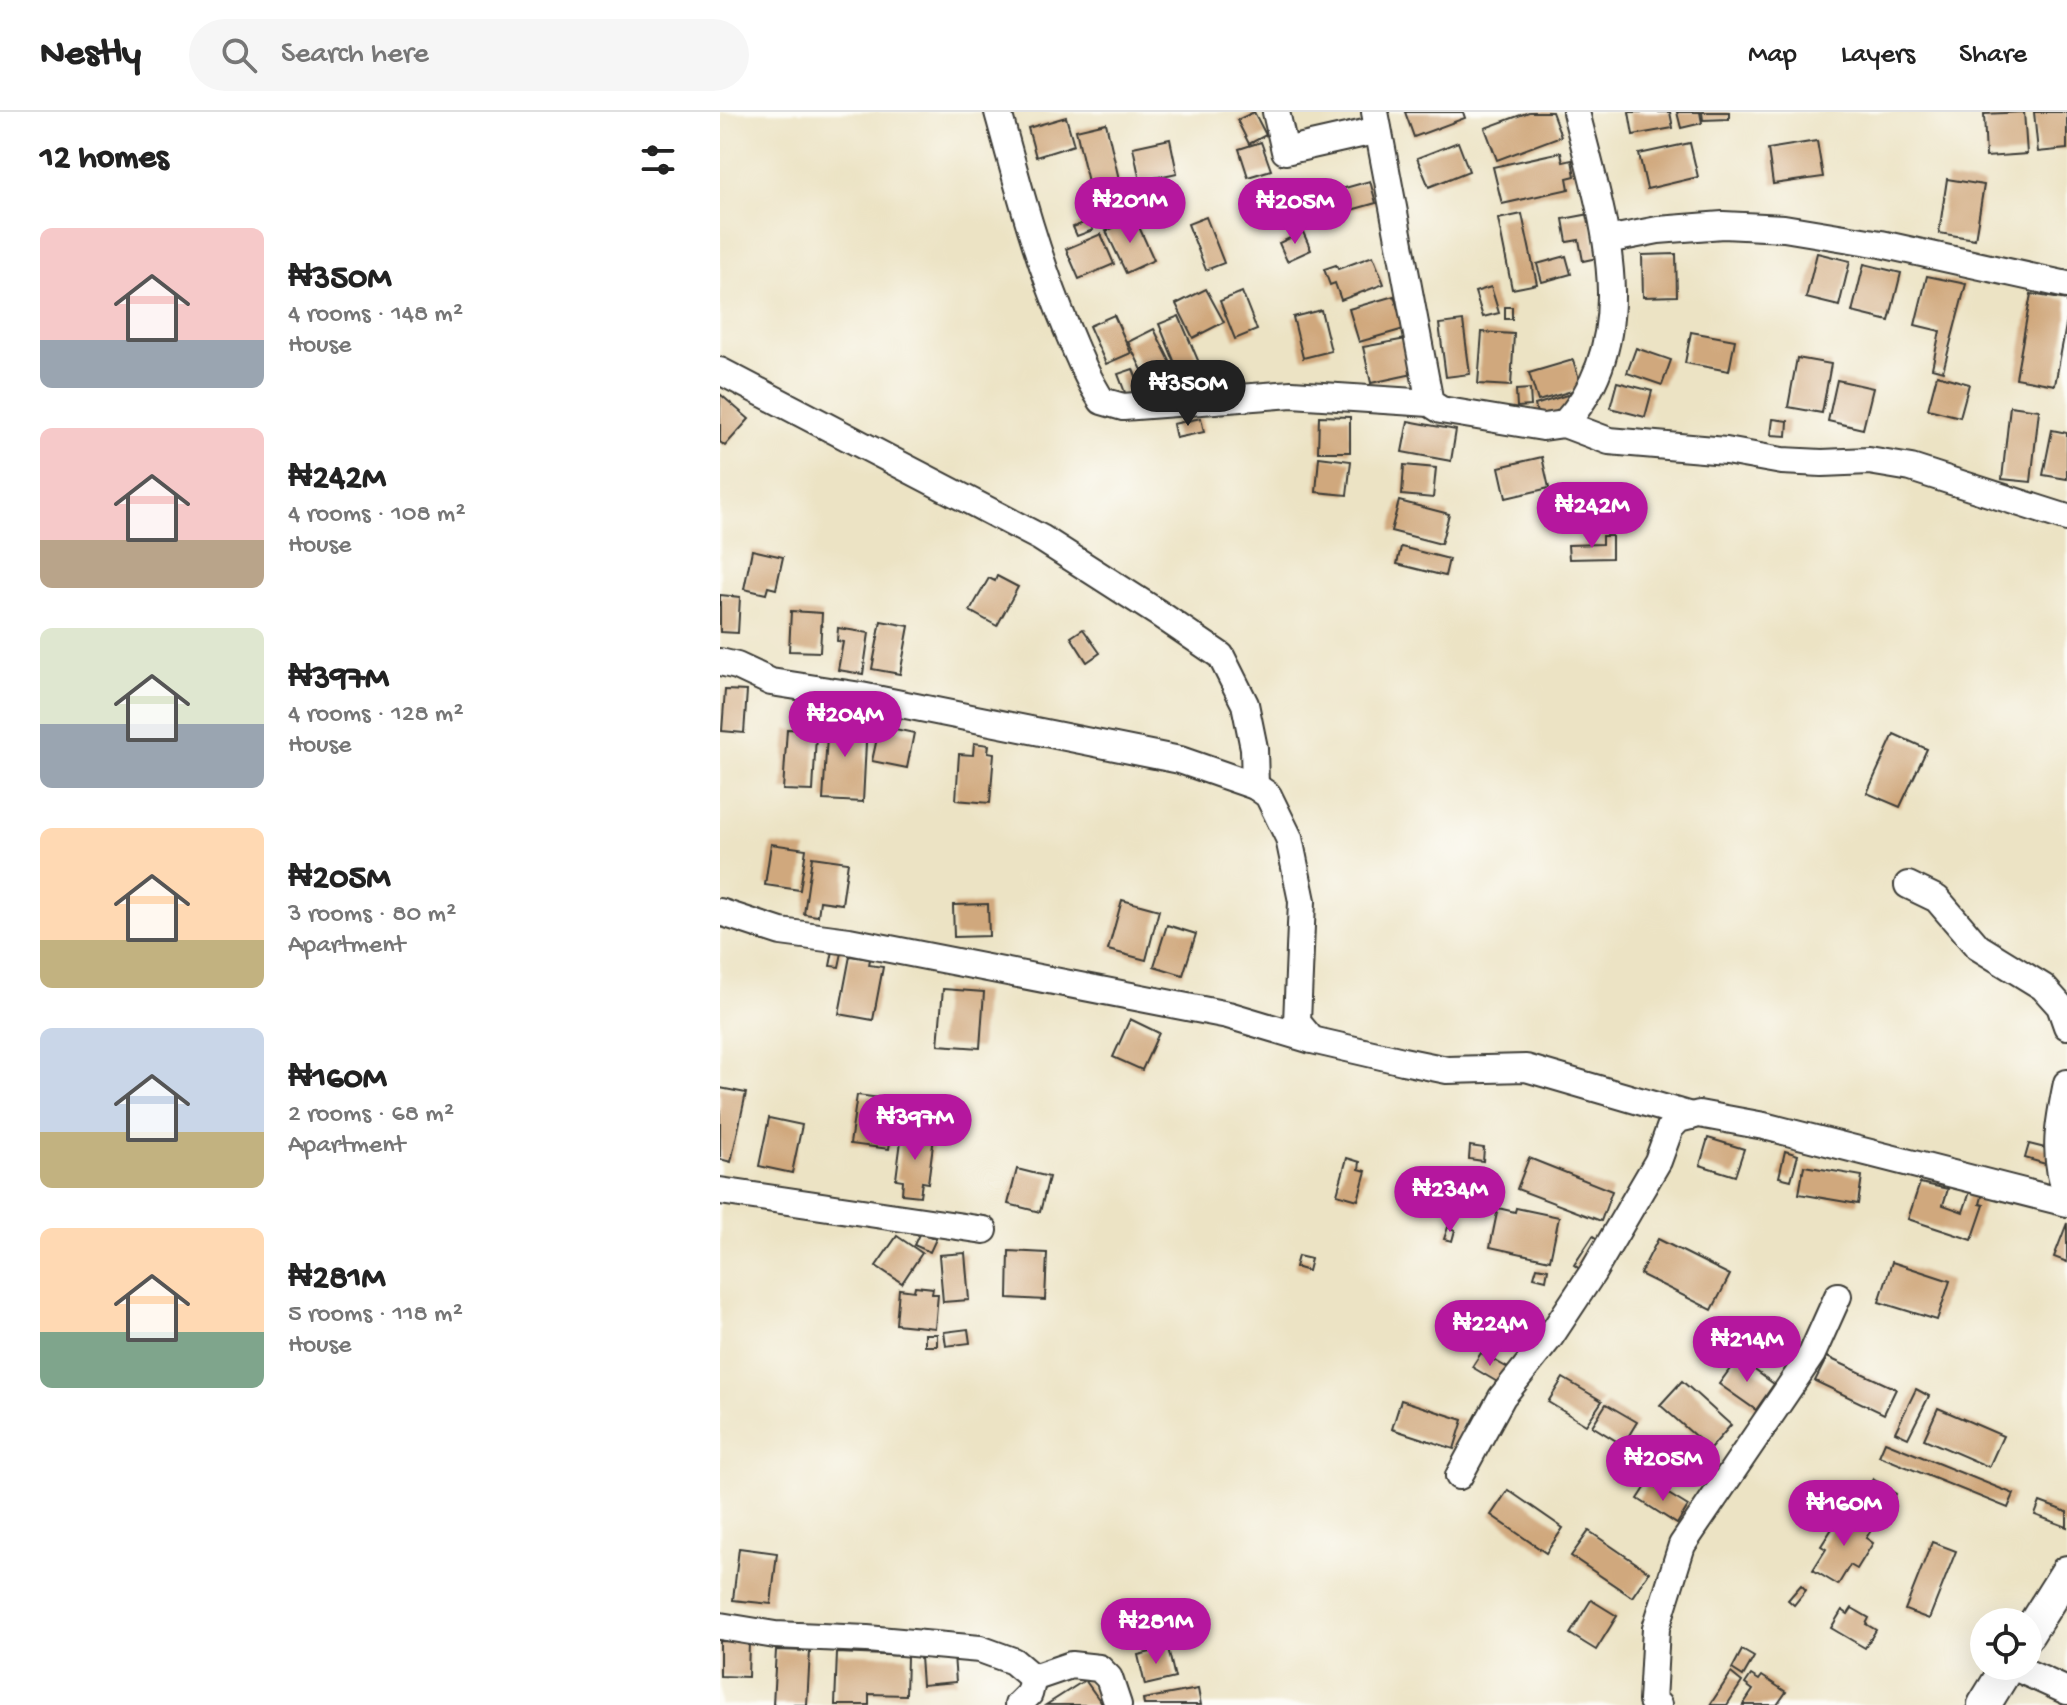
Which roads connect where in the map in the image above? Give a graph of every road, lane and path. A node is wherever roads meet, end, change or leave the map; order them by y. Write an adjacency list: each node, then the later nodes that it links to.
1 (998, 112): 8 (street)
2 (1276, 112): 4 (street)
3 (1576, 112): 5 (street)
4 (1377, 121): 8 (street)
5 (1607, 240): 6 (street); 9 (street)
6 (2067, 285)
7 (720, 371): 12 (street)
8 (1430, 403): 9 (street)
9 (1564, 424): 10 (street)
10 (2067, 518)
11 (720, 662): 12 (street)
12 (1255, 786): 16 (street)
13 (1908, 885): 15 (street)
14 (720, 912): 16 (street)
15 (2067, 1026)
16 (1312, 1040): 18 (street)
17 (2067, 1083): 20 (street)
18 (1691, 1116): 21 (street); 24 (street)
19 (720, 1191): 22 (street)
20 (2067, 1194)
21 (2067, 1203)
22 (984, 1230)
23 (1838, 1296): 34 (street)
24 (1459, 1476)
25 (2067, 1572): 26 (main road)
26 (2042, 1612)
27 (720, 1626): 28 (street)
28 (1033, 1678): 32 (street); 33 (street)
29 (2001, 1680): 35 (main road)
30 (2042, 1680): 31 (street)
31 (2067, 1691)
32 (1018, 1705)
33 (1118, 1705)
34 (1658, 1705)
35 (1984, 1705)

